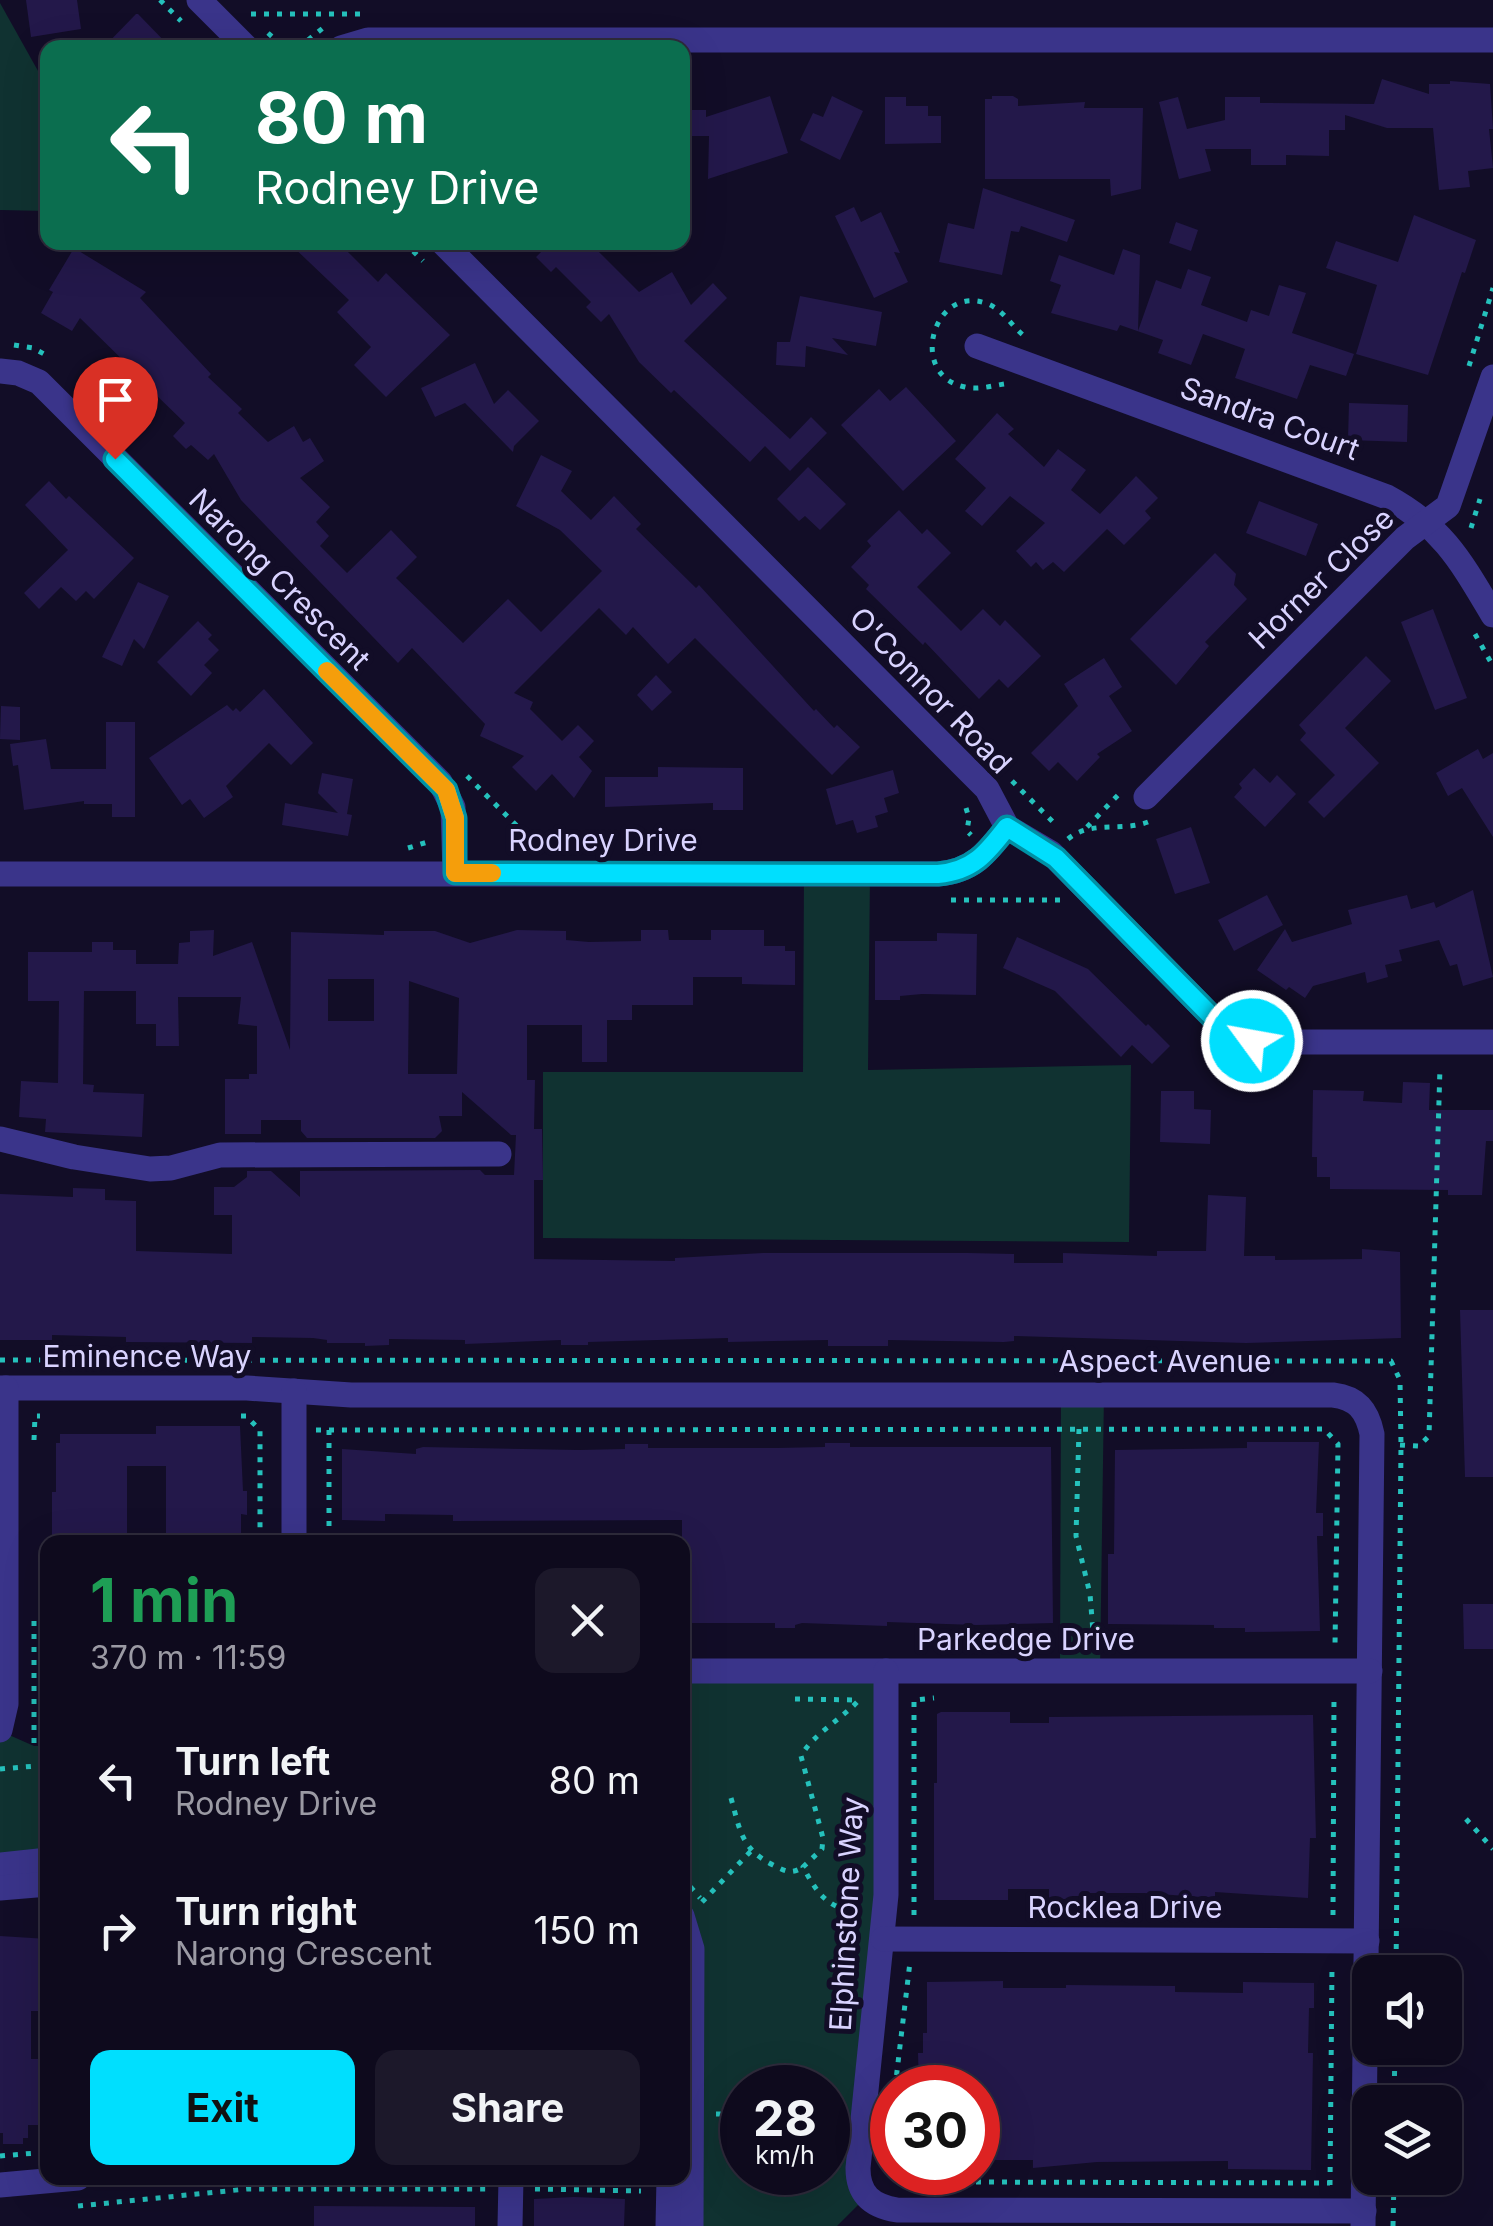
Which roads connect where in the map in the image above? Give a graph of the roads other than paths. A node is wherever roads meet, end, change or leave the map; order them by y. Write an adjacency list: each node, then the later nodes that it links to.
1 (199, 0): 2 (street)
2 (239, 40)
3 (368, 40): 5 (street)
4 (690, 40): 6 (street)
5 (690, 40)
6 (1493, 40)
7 (450, 250): 14 (street, O'Connor Road)
8 (977, 346): 11 (street, Sandra Court)
9 (0, 370): 15 (street, Narong Crescent)
10 (1493, 377): 11 (street, Horner Close)
11 (1427, 523): 12 (street, Sandra Court); 13 (street, Horner Close)
12 (1483, 624)
13 (1146, 797)
14 (1007, 827): 15 (street, Rodney Drive); 17 (street, O'Connor Road)
15 (455, 873): 16 (street, Rodney Drive)
16 (0, 874)
17 (1493, 1042)
18 (0, 1139): 19 (street)
19 (499, 1154)
20 (3, 1388): 21 (street, Eminence Way); 26 (street)
21 (294, 1391): 22 (street); 24 (street, Aspect Avenue)
22 (294, 1535)
23 (690, 1671): 25 (street, Parkedge Drive)
24 (1370, 1671): 25 (street, Parkedge Drive); 33 (street, Aspect Avenue)
25 (886, 1672): 32 (street, Elphinstone Way)
26 (0, 1730)
27 (40, 1861): 28 (street)
28 (0, 1865)
29 (40, 1885): 30 (street)
30 (0, 1888)
31 (692, 1909): 34 (street)
32 (883, 1939): 33 (street, Rocklea Drive); 40 (street, Elphinstone Way)
33 (1368, 1940): 40 (street, Aspect Avenue)
34 (690, 2034)
35 (40, 2181): 36 (street)
36 (0, 2185)
37 (510, 2185): 41 (street)
38 (669, 2185): 42 (street)
39 (689, 2185): 43 (street)
40 (1364, 2219)
41 (510, 2226)
42 (668, 2226)
43 (692, 2226)

